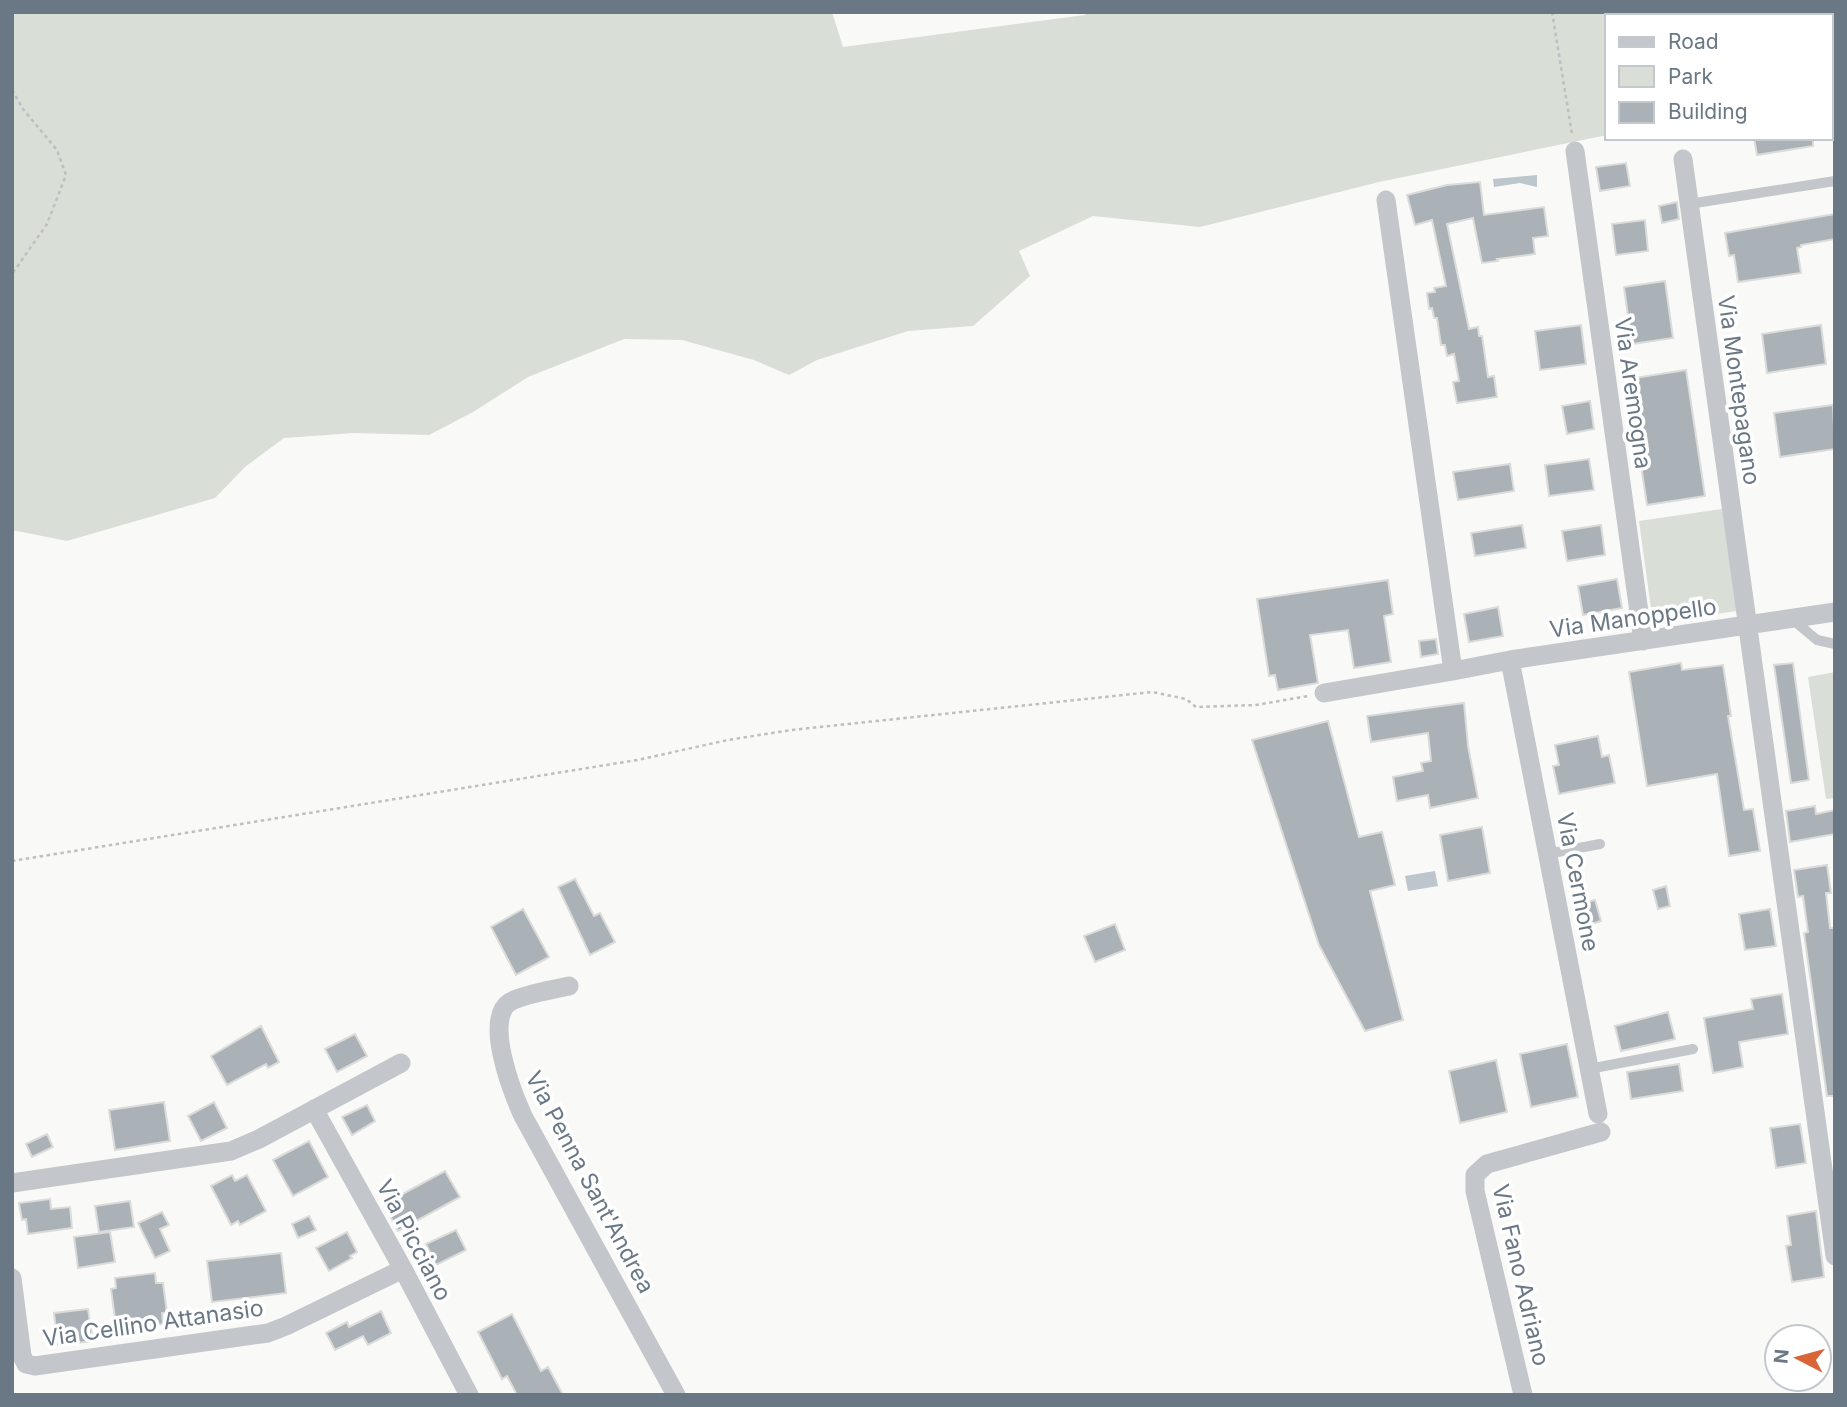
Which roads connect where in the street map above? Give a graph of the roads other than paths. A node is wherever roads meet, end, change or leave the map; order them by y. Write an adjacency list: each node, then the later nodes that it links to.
1 (1575, 151): 9 (street, Via Aremogna)
2 (1683, 159): 5 (street, Via Montepagano)
3 (1835, 181): 5 (lane)
4 (1386, 200): 12 (street)
5 (1689, 204): 8 (street, Via Montepagano)
6 (1835, 612): 7 (street)
7 (1792, 619): 8 (street); 10 (lane)
8 (1746, 627): 9 (street, Via Manoppello); 23 (street, Via Manoppello)
9 (1643, 641): 11 (street, Via Manoppello)
10 (1835, 644)
11 (1510, 660): 12 (street, Via Manoppello); 15 (street, Via Cermone)
12 (1453, 671): 13 (street, Via Manoppello)
13 (1324, 694)
14 (1600, 844): 15 (lane)
15 (1547, 854): 19 (street, Via Cermone)
16 (569, 986): 27 (street, Via Penna Sant'Andrea)
17 (1693, 1049): 19 (lane)
18 (401, 1063): 20 (street)
19 (1589, 1069): 21 (street, Via Cermone)
20 (314, 1109): 22 (street); 24 (street, Via Picciano)
21 (1599, 1123): 28 (street, Via Fano Adriano)
22 (12, 1182)
23 (1835, 1256)
24 (403, 1269): 25 (street, Via Cellino Attanasio); 26 (street, Via Picciano)
25 (12, 1278)
26 (469, 1395)
27 (676, 1395)
28 (1523, 1395)

